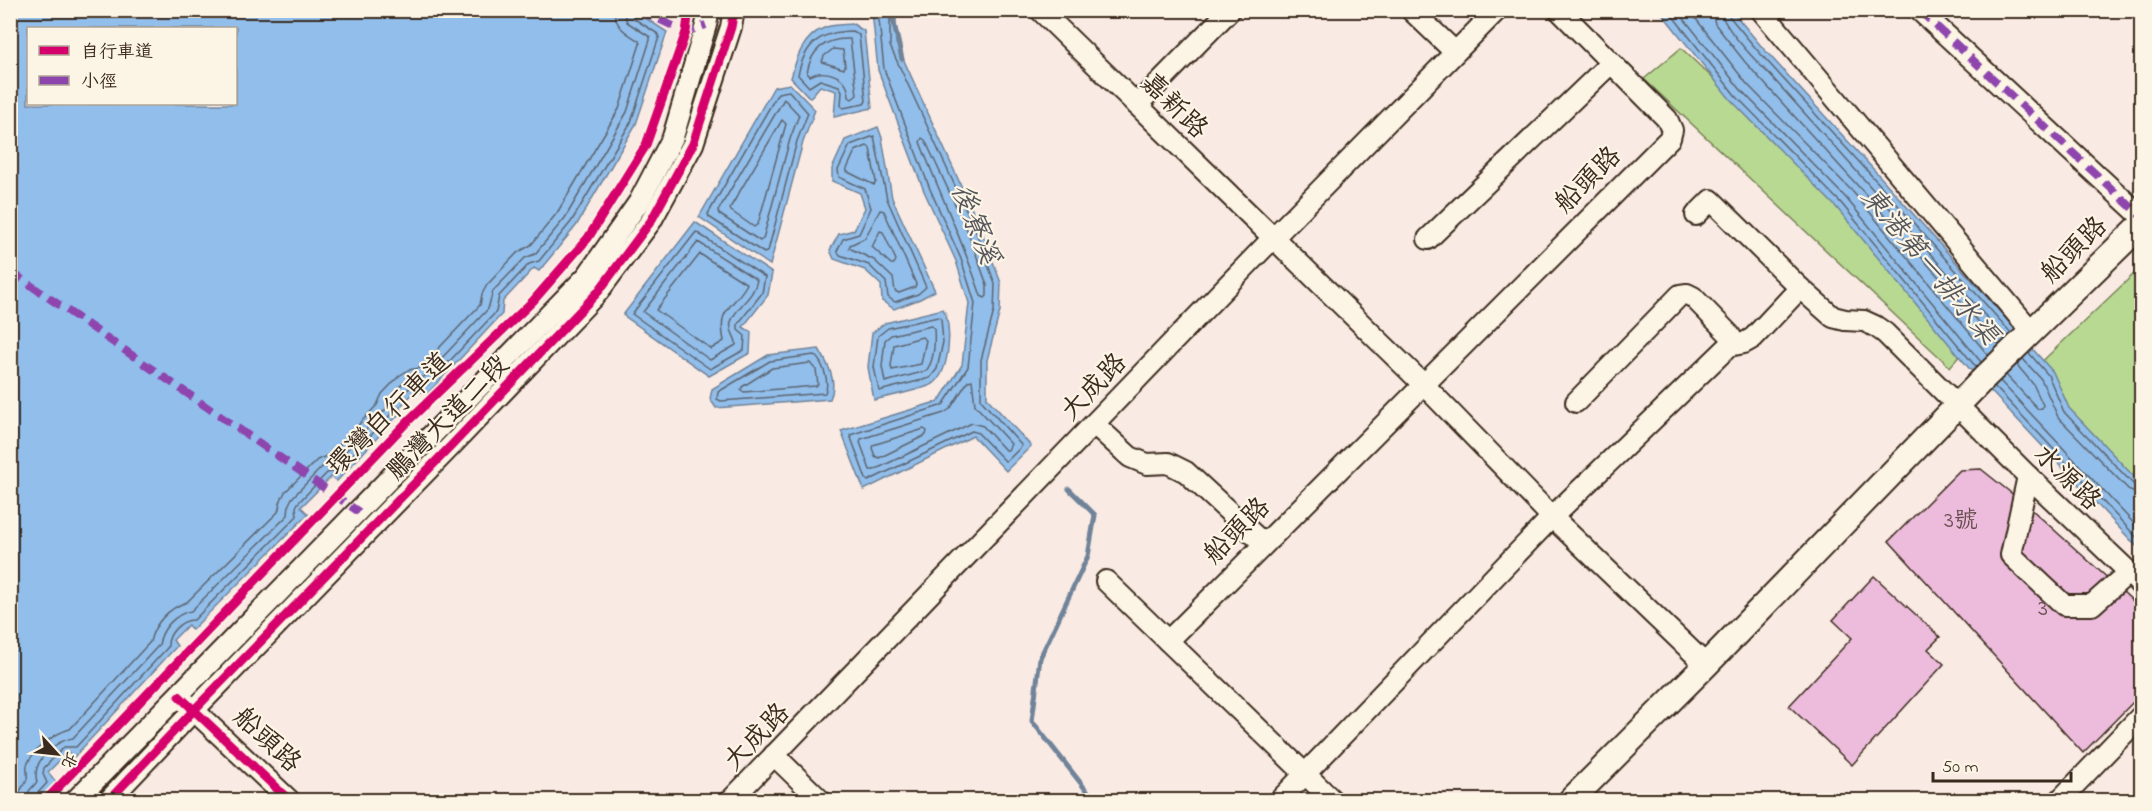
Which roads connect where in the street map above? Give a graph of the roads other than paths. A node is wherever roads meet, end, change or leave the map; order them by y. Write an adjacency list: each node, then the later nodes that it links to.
1 (709, 10): 33 (street, 鵬灣大道二段)
2 (734, 10): 34 (street, 鵬灣大道二段)
3 (1040, 10): 12 (street, 嘉新路)
4 (1230, 10): 12 (street)
5 (1411, 10): 10 (street)
6 (1497, 10): 10 (street, 大成路)
7 (1559, 10): 11 (street, 船頭路)
8 (1761, 10): 19 (street)
9 (1918, 10): 14 (street)
10 (1455, 52): 16 (street, 大成路)
11 (1611, 63): 17 (street); 21 (street, 船頭路)
12 (1137, 105): 16 (street, 嘉新路)
13 (1696, 215): 18 (street, 水源路)
14 (2142, 217)
15 (2142, 224): 19 (main road, 船頭路)
16 (1273, 238): 21 (street); 24 (street, 大成路)
17 (1428, 239)
18 (1800, 288): 20 (street); 23 (street, 水源路)
19 (2039, 325): 23 (main road, 船頭路)
20 (1735, 344): 22 (street); 26 (street)
21 (1423, 384): 26 (street); 27 (street, 船頭路)
22 (1576, 402)
23 (1957, 407): 25 (street, 水源路); 32 (main road)
24 (1094, 424): 27 (street); 36 (street, 大成路)
25 (2028, 476): 28 (street, 水源路); 28 (street)
26 (1552, 517): 32 (street); 37 (street)
27 (1264, 544): 31 (street, 船頭路)
28 (2129, 572): 30 (street, 水源路)
29 (1106, 581): 31 (street)
30 (2142, 587)
31 (1168, 641): 37 (street)
32 (1706, 665): 45 (main road)
33 (179, 696): 34 (street, 船頭路); 38 (street, 鵬灣大道二段)
34 (194, 710): 39 (street, 鵬灣大道二段); 40 (street, 船頭路)
35 (2142, 715): 46 (street)
36 (774, 755): 41 (street, 大成路); 42 (street)
37 (1306, 775): 43 (street); 44 (street)
38 (76, 801)
39 (109, 801)
40 (289, 801)
41 (731, 801)
42 (820, 801)
43 (1280, 801)
44 (1332, 801)
45 (1571, 801)
46 (2060, 801)

